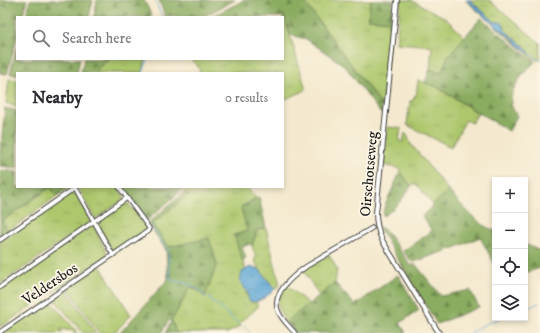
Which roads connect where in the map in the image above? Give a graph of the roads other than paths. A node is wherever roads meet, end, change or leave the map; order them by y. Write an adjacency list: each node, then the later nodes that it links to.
1 (398, 0): 7 (street, Oirschotseweg)
2 (75, 188): 8 (street)
3 (77, 188): 6 (street)
4 (120, 188): 5 (street, Veldersbos)
5 (127, 198): 6 (street, Veldersbos); 9 (street, Veldersbos)
6 (94, 222): 9 (street); 10 (street, Veldersbos)
7 (374, 227): 12 (street); 13 (street, Oirschotseweg)
8 (0, 240)
9 (113, 255): 11 (street, Veldersbos)
10 (0, 287)
11 (0, 332)
12 (295, 333)
13 (439, 333)

